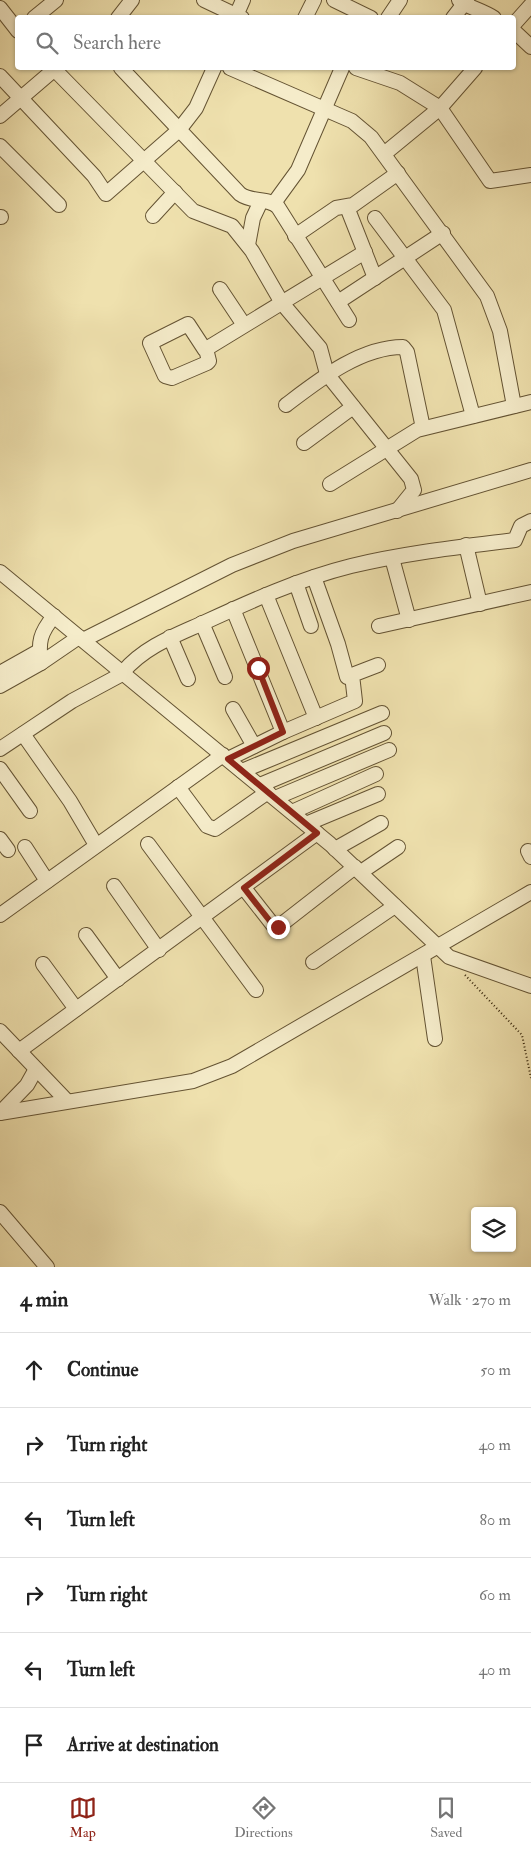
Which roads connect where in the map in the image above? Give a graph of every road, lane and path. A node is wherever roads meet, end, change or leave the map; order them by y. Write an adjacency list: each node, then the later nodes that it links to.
1 (56, 0): 12 (street)
2 (132, 0): 13 (street)
3 (204, 0): 14 (street)
4 (243, 0): 15 (street)
5 (314, 0): 16 (street)
6 (334, 0): 9 (street)
7 (400, 0): 18 (street)
8 (463, 1): 19 (street); 20 (street)
9 (360, 5): 17 (street)
10 (531, 5): 21 (street)
11 (0, 8): 22 (street)
12 (38, 15)
13 (120, 15)
14 (234, 15)
15 (239, 15)
16 (306, 15)
17 (368, 15)
18 (390, 15)
19 (455, 15)
20 (489, 15)
21 (516, 22)
22 (15, 27)
23 (516, 32): 24 (street)
24 (531, 47)
25 (53, 70): 34 (street)
26 (57, 70): 41 (street)
27 (123, 70): 38 (street)
28 (213, 70): 38 (street)
29 (235, 70): 36 (street)
30 (341, 70): 36 (street)
31 (362, 70): 35 (street)
32 (473, 70): 35 (street)
33 (0, 76): 34 (street)
34 (20, 98): 37 (street); 41 (street)
35 (440, 108): 40 (street); 43 (street)
36 (325, 109): 40 (street); 45 (street)
37 (0, 116)
38 (179, 130): 41 (street); 45 (street)
39 (0, 146): 46 (street)
40 (384, 154): 42 (street)
41 (145, 161): 44 (street)
42 (398, 173): 47 (street); 50 (street)
43 (531, 176)
44 (175, 192): 48 (street); 52 (street)
45 (268, 202): 51 (street); 52 (street)
46 (59, 205)
47 (347, 207): 51 (street); 53 (street)
48 (153, 216)
49 (375, 218): 54 (street)
50 (443, 233): 54 (street); 66 (street)
51 (295, 236): 56 (street)
52 (248, 245): 59 (street)
53 (365, 252): 55 (street); 56 (street)
54 (405, 258): 55 (street); 68 (street)
55 (374, 278): 58 (street)
56 (323, 279): 58 (street); 59 (street)
57 (220, 289): 61 (street)
58 (338, 302): 60 (street)
59 (282, 303): 61 (street); 63 (street)
60 (350, 320)
61 (244, 325): 62 (street)
62 (205, 350)
63 (327, 374): 65 (street); 67 (street); 69 (street)
64 (531, 402): 66 (street)
65 (286, 405)
66 (514, 406): 68 (street)
67 (353, 407): 70 (street); 71 (street)
68 (473, 416): 69 (street)
69 (423, 428): 71 (street)
70 (304, 443)
71 (386, 447): 73 (street); 74 (street)
72 (531, 470): 74 (street)
73 (330, 484)
74 (397, 511): 91 (street)
75 (531, 521): 76 (street)
76 (466, 545): 77 (street); 83 (street)
77 (392, 558): 79 (street); 86 (street)
78 (0, 572): 85 (street)
79 (314, 578): 80 (street); 96 (street)
80 (296, 583): 82 (street); 88 (street)
81 (531, 592): 83 (street)
82 (266, 595): 84 (street); 102 (street)
83 (480, 604): 86 (street)
84 (233, 609): 87 (street); 103 (street)
85 (54, 616): 91 (street); 92 (street)
86 (409, 620): 89 (street)
87 (202, 623): 90 (street); 97 (street)
88 (311, 626)
89 (379, 626)
90 (170, 637): 94 (street); 98 (street)
91 (84, 641): 92 (street); 94 (street)
92 (40, 657): 95 (street); 99 (street)
93 (378, 665): 102 (street)
94 (123, 672): 105 (street); 109 (street)
95 (0, 673)
96 (347, 676)
97 (225, 677)
98 (188, 679)
99 (0, 686)
100 (234, 709): 106 (street)
101 (382, 713): 111 (street)
102 (316, 718): 103 (street)
103 (283, 732): 106 (street)
104 (384, 733): 114 (street)
105 (23, 734): 107 (street); 121 (street)
106 (254, 746): 109 (street)
107 (0, 748)
108 (389, 750): 114 (street)
109 (226, 757): 111 (street); 113 (street)
110 (0, 769): 116 (street)
111 (242, 771): 114 (street)
112 (376, 774): 117 (street)
113 (178, 787): 114 (street); 121 (street)
114 (268, 792): 117 (street)
115 (378, 794): 119 (street)
116 (30, 811)
117 (292, 812): 119 (street)
118 (381, 823): 124 (street)
119 (312, 828): 124 (street); 128 (street)
120 (148, 844): 132 (street)
121 (96, 845): 126 (street)
122 (25, 847): 126 (street)
123 (398, 847): 125 (street)
124 (335, 849): 125 (street)
125 (358, 870): 128 (street); 130 (street)
126 (47, 880): 131 (street)
127 (114, 886): 135 (street)
128 (244, 888): 132 (street)
129 (531, 892): 134 (street)
130 (395, 906): 134 (street); 137 (street)
131 (0, 915)
132 (202, 918): 135 (street); 142 (street)
133 (86, 935): 140 (street)
134 (439, 947): 136 (street); 141 (street)
135 (159, 950): 140 (street)
136 (423, 956): 145 (street); 149 (street)
137 (313, 962)
138 (43, 964): 143 (street)
139 (462, 972): 148 (path)
140 (118, 979): 143 (street)
141 (531, 986)
142 (256, 990)
143 (76, 1009): 146 (street)
144 (0, 1031): 146 (street)
145 (434, 1039)
146 (18, 1051): 147 (street)
147 (36, 1068): 149 (street); 150 (street)
148 (531, 1078)
149 (67, 1100): 150 (street)
150 (1, 1109)
151 (0, 1212): 152 (street)
152 (47, 1267)

